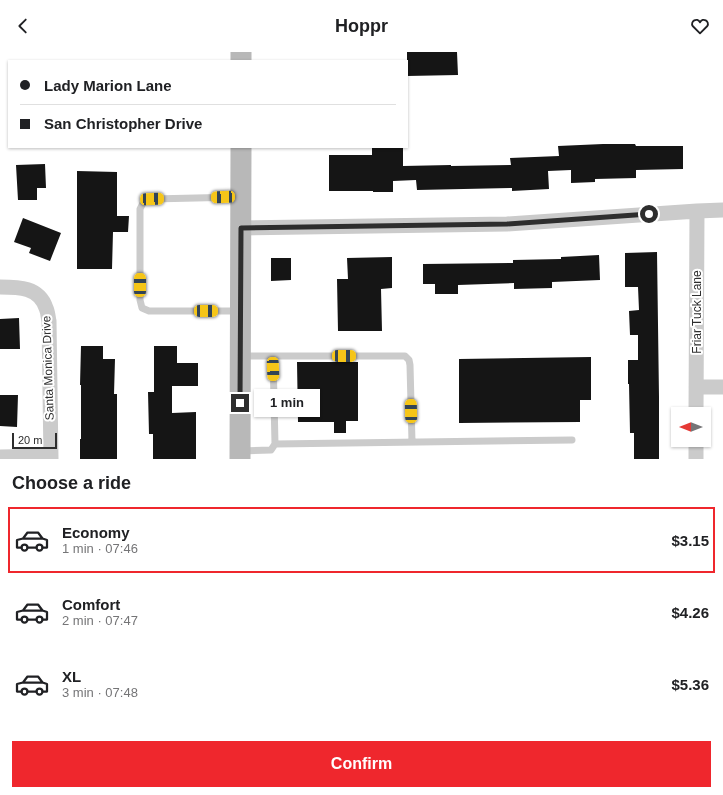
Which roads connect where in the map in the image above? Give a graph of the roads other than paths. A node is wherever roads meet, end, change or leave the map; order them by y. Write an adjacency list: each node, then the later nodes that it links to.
1 (241, 148): 2 (street)
2 (241, 197): 5 (street); 7 (lane)
3 (723, 210): 4 (street)
4 (697, 211): 5 (street); 10 (street, Friar Tuck Lane)
5 (241, 228): 7 (street)
6 (0, 286): 19 (street, Santa Monica Drive)
7 (241, 311): 8 (street)
8 (241, 356): 9 (lane); 17 (street)
9 (273, 356): 14 (lane); 15 (lane)
10 (696, 387): 11 (street); 12 (street, Friar Tuck Lane)
11 (723, 387)
12 (696, 407)
13 (572, 440): 14 (lane)
14 (412, 442): 15 (lane)
15 (275, 444): 17 (lane)
16 (696, 447): 20 (street)
17 (240, 455)
18 (0, 457): 19 (street)
19 (51, 458)
20 (696, 459)

